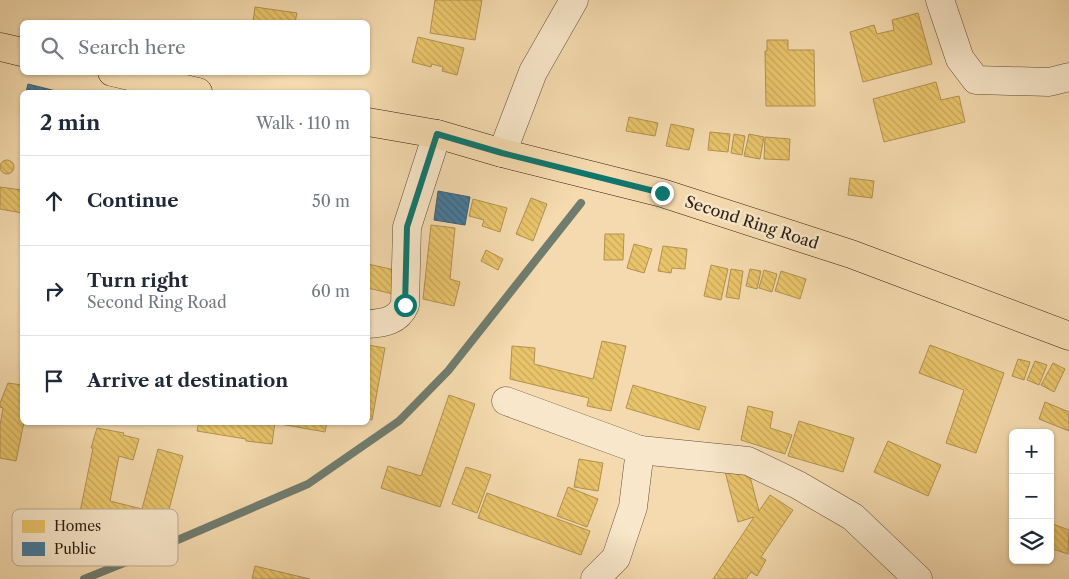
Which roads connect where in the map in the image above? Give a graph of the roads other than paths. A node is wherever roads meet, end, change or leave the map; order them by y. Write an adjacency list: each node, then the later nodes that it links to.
1 (574, 0): 10 (street)
2 (940, 0): 6 (street)
3 (0, 46): 4 (main road)
4 (20, 51)
5 (125, 75): 7 (main road)
6 (1069, 76)
7 (189, 90)
8 (370, 122): 9 (main road, Second Ring Road)
9 (437, 134): 10 (main road, Second Ring Road); 11 (street)
10 (502, 153): 12 (main road, Second Ring Road)
11 (370, 324)
12 (1069, 336)
13 (506, 401): 14 (street)
14 (640, 450): 15 (street); 16 (street)
15 (595, 579)
16 (918, 579)

